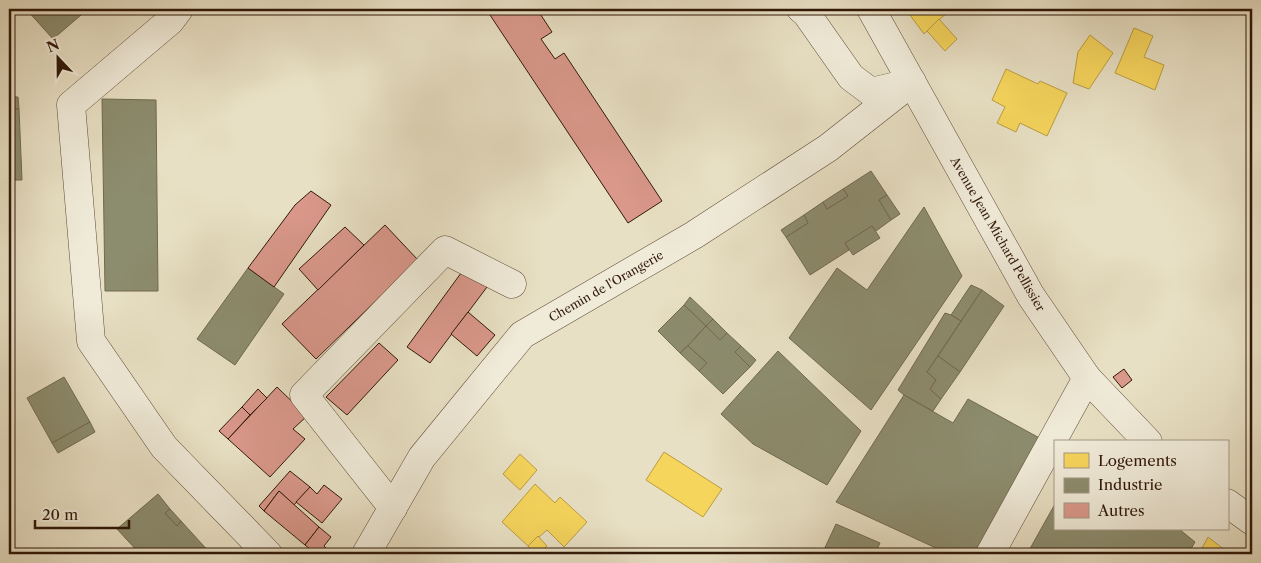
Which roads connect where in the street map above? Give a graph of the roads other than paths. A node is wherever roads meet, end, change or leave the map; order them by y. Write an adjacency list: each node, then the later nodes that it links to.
1 (179, 9): 11 (street)
2 (801, 9): 4 (street)
3 (871, 9): 4 (street, Avenue Jean Michard Pellissier)
4 (912, 82): 6 (street, Avenue Jean Michard Pellissier); 9 (street, Chemin de l'Orangerie)
5 (512, 284): 9 (street)
6 (1087, 378): 7 (street, Avenue Jean Michard Pellissier); 13 (street)
7 (1146, 440)
8 (1228, 504): 10 (street)
9 (393, 508): 12 (street, Chemin de l'Orangerie)
10 (1252, 521)
11 (268, 554)
12 (366, 554)
13 (990, 554)

